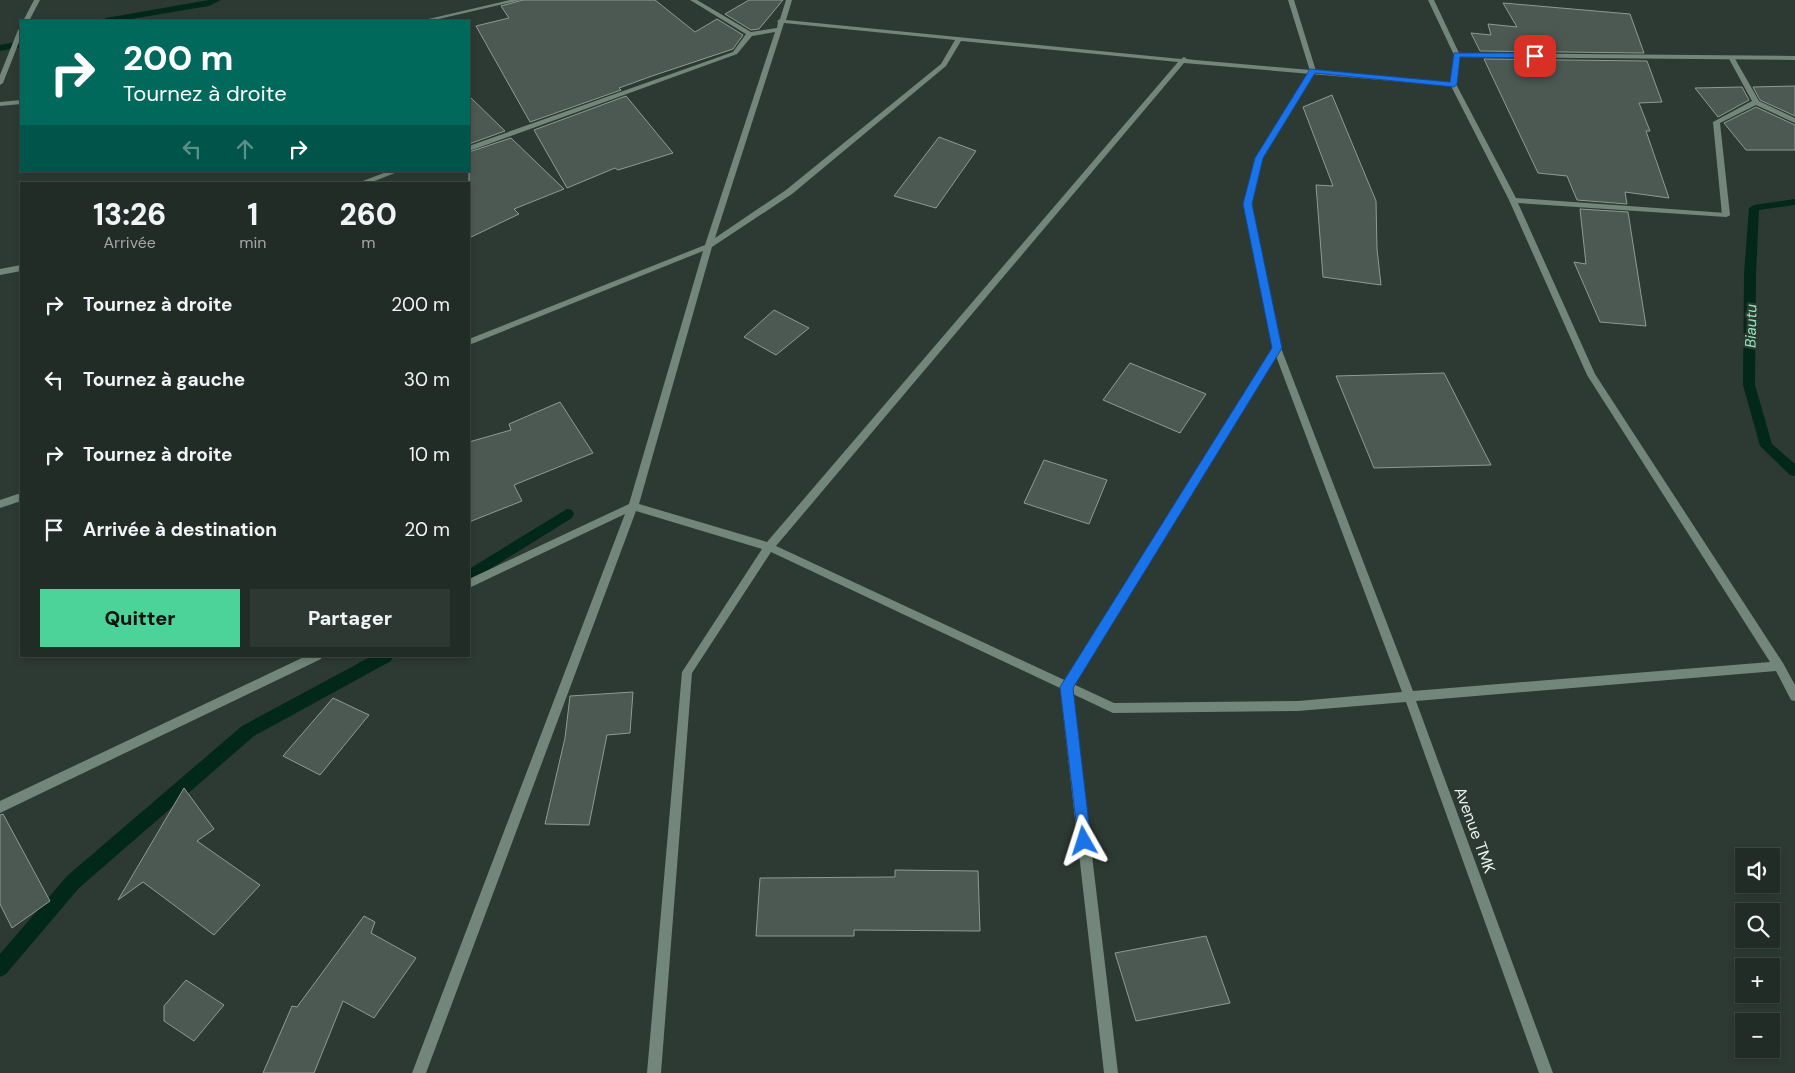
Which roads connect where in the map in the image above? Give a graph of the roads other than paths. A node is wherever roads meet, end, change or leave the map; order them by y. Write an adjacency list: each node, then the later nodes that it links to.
1 (37, 0): 7 (street)
2 (518, 0): 8 (street)
3 (693, 0): 12 (street)
4 (788, 0): 9 (street)
5 (1291, 0): 18 (street)
6 (1431, 0): 14 (street)
7 (27, 20)
8 (428, 20)
9 (780, 21): 10 (street); 13 (street)
10 (778, 30): 12 (street); 29 (street)
11 (20, 32): 19 (street)
12 (750, 34): 25 (street)
13 (959, 39): 17 (street); 29 (street)
14 (1457, 55): 15 (street); 20 (street)
15 (1731, 57): 16 (street); 22 (street)
16 (1795, 58)
17 (1184, 59): 18 (street); 37 (street)
18 (1313, 71): 20 (street); 33 (street, Avenue TMK)
19 (0, 83)
20 (1454, 84): 28 (street)
21 (20, 102): 23 (street)
22 (1756, 102): 24 (street); 28 (street)
23 (0, 104)
24 (1795, 121)
25 (470, 148)
26 (394, 172): 27 (street)
27 (365, 182)
28 (1513, 200): 40 (street)
29 (708, 246): 32 (street); 36 (street)
30 (20, 268): 31 (street)
31 (0, 272)
32 (470, 342)
33 (1277, 348): 41 (street); 42 (street, Avenue TMK)
34 (20, 497): 35 (street)
35 (0, 504)
36 (633, 506): 37 (street); 38 (street); 45 (street)
37 (769, 547): 41 (street); 46 (street)
38 (470, 584)
39 (315, 657): 44 (street)
40 (1779, 666): 42 (street); 43 (street)
41 (1066, 687): 42 (street); 47 (street)
42 (1409, 696): 48 (street, Avenue TMK)
43 (1795, 696)
44 (0, 807)
45 (420, 1073)
46 (654, 1073)
47 (1111, 1073)
48 (1546, 1073)

